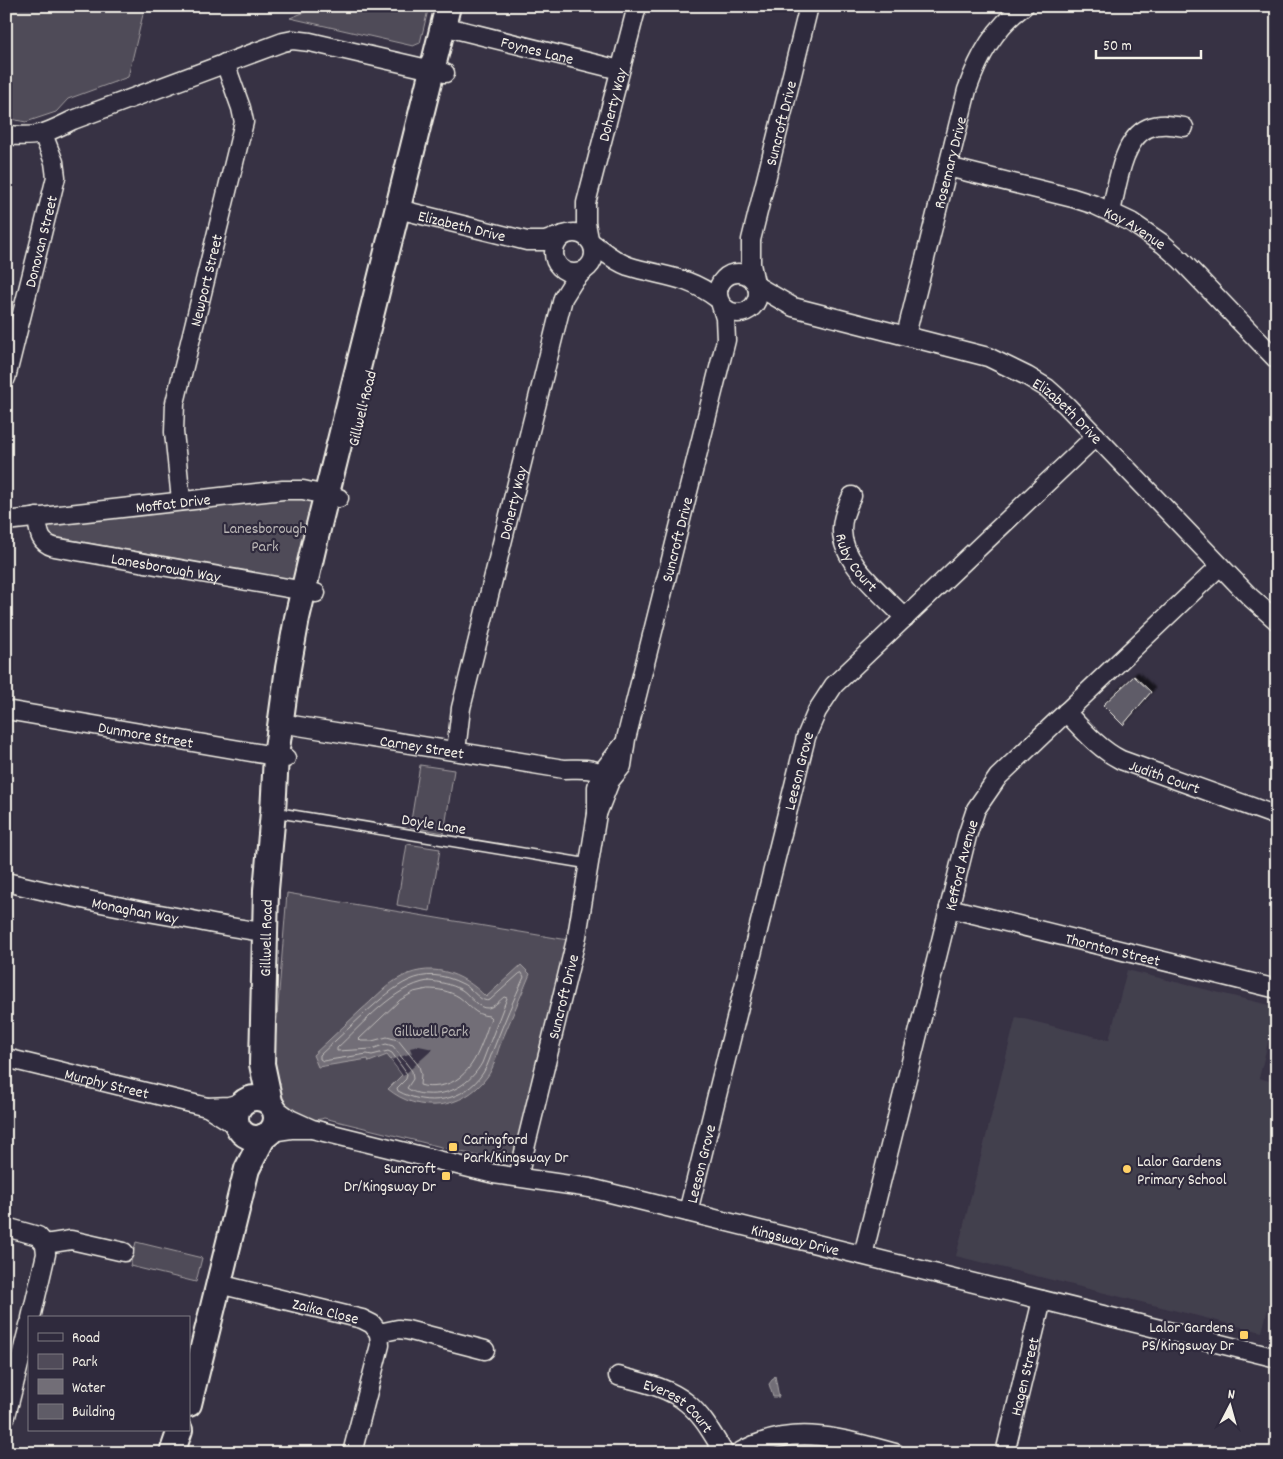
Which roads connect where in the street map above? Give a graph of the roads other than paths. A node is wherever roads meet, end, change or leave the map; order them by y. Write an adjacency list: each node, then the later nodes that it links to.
1 (448, 6): 9 (street, Gillwell Road)
2 (461, 6): 6 (street, Gillwell Road)
3 (637, 6): 8 (street, Doherty Way)
4 (808, 6): 18 (street, Suncroft Drive)
5 (1024, 6): 13 (street, Rosemary Drive)
6 (455, 29): 8 (street, Foynes Lane); 9 (street, Gillwell Road)
7 (225, 64): 9 (street); 11 (street); 38 (street, Newport Street)
8 (620, 70): 14 (street, Doherty Way)
9 (439, 71): 15 (street, Gillwell Road)
10 (1184, 127): 16 (street)
11 (43, 134): 12 (street); 34 (street, Donovan Street)
12 (6, 135)
13 (948, 168): 16 (street, Kay Avenue); 31 (street, Rosemary Drive)
14 (586, 203): 17 (street, Doherty Way); 20 (street, Doherty Way)
15 (404, 211): 19 (street, Elizabeth Drive); 37 (street, Gillwell Road)
16 (1111, 212): 33 (street, Kay Avenue)
17 (564, 235): 19 (street, Elizabeth Drive); 20 (street); 21 (street)
18 (751, 240): 24 (street, Suncroft Drive); 26 (street, Suncroft Drive)
19 (527, 241): 21 (street, Elizabeth Drive)
20 (591, 241): 22 (street); 23 (street)
21 (555, 261): 23 (street); 27 (street, Doherty Way)
22 (626, 265): 23 (street); 25 (street)
23 (584, 270): 27 (street, Doherty Way)
24 (726, 277): 25 (street); 26 (street); 28 (street)
25 (688, 281): 28 (street)
26 (756, 284): 29 (street, Elizabeth Drive); 30 (street)
27 (563, 298): 49 (street, Doherty Way)
28 (720, 302): 30 (street); 32 (street, Suncroft Drive)
29 (793, 307): 30 (street, Elizabeth Drive); 31 (street, Elizabeth Drive)
30 (747, 311): 32 (street, Suncroft Drive)
31 (906, 336): 35 (street, Elizabeth Drive)
32 (726, 340): 51 (street, Suncroft Drive)
33 (1277, 360)
34 (6, 378)
35 (1096, 436): 42 (street, Elizabeth Drive); 44 (street, Leeson Grove)
36 (852, 496): 44 (street, Ruby Court)
37 (333, 497): 38 (street, Moffat Drive); 43 (street, Gillwell Road)
38 (182, 500): 40 (street, Moffat Drive)
39 (6, 515): 41 (street)
40 (37, 516): 41 (street, Moffat Drive); 43 (street, Lanesborough Way)
41 (7, 521)
42 (1220, 566): 45 (street, Elizabeth Drive); 47 (street, Kefford Avenue)
43 (309, 592): 48 (street, Gillwell Road)
44 (905, 618): 69 (street, Leeson Grove)
45 (1277, 622)
46 (6, 710): 50 (street, Dunmore Street)
47 (1066, 712): 53 (street, Judith Court); 56 (street, Kefford Avenue)
48 (286, 724): 49 (street, Carney Street); 50 (street, Gillwell Road)
49 (450, 750): 51 (street, Carney Street)
50 (281, 757): 52 (street, Gillwell Road)
51 (604, 778): 54 (street, Suncroft Drive)
52 (273, 812): 54 (lane, Doyle Lane); 57 (street, Gillwell Road)
53 (1277, 816)
54 (589, 864): 68 (street, Suncroft Drive)
55 (6, 882): 57 (street, Monaghan Way)
56 (949, 908): 58 (street, Thornton Street); 73 (street, Kefford Avenue)
57 (265, 932): 60 (street, Gillwell Road)
58 (1277, 989)
59 (6, 1058): 63 (street, Murphy Street)
60 (262, 1064): 61 (street, Gillwell Road); 62 (street, Gillwell Road)
61 (245, 1101): 62 (street); 63 (street, Murphy Street); 64 (street)
62 (272, 1105): 65 (street, Kingsway Drive); 66 (street)
63 (207, 1107): 64 (street, Murphy Street)
64 (239, 1129): 66 (street); 67 (street)
65 (312, 1129): 66 (street, Kingsway Drive); 68 (street, Kingsway Drive)
66 (268, 1134): 67 (street)
67 (247, 1169): 74 (street)
68 (518, 1176): 69 (street, Kingsway Drive)
69 (688, 1212): 73 (street, Kingsway Drive)
70 (6, 1227): 71 (street)
71 (45, 1244): 72 (street); 76 (street)
72 (124, 1252)
73 (863, 1255): 75 (street, Kingsway Drive)
74 (219, 1284): 78 (street, Zaika Close); 82 (street)
75 (1042, 1300): 80 (street, Kingsway Drive); 90 (street, Hagen Street)
76 (30, 1316)
77 (28, 1329): 83 (street)
78 (379, 1333): 79 (street); 86 (street)
79 (485, 1350)
80 (1277, 1358)
81 (618, 1376): 87 (street, Everest Court)
82 (190, 1400)
83 (6, 1416)
84 (179, 1432): 85 (street)
85 (172, 1453)
86 (352, 1453)
87 (724, 1453)
88 (738, 1453): 89 (street)
89 (895, 1453)
90 (1005, 1453)

